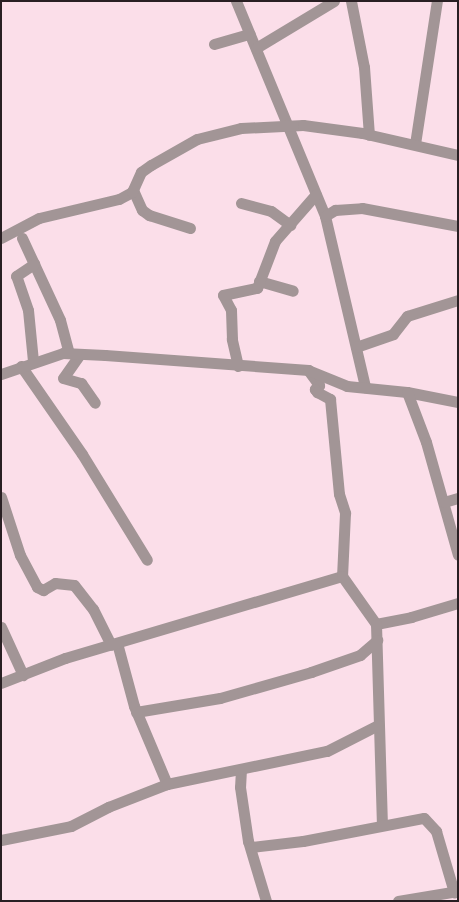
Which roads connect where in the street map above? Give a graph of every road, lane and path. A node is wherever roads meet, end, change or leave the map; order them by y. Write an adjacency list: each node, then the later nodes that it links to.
1 (236, 1): 5 (street)
2 (334, 1): 7 (street)
3 (351, 1): 9 (street)
4 (437, 1): 10 (street)
5 (250, 34): 6 (street); 7 (street)
6 (214, 44)
7 (256, 48): 8 (street)
8 (287, 124): 9 (street); 12 (street); 13 (street)
9 (369, 135): 10 (street)
10 (415, 144): 11 (street)
11 (458, 155)
12 (133, 190): 18 (street); 19 (street)
13 (316, 194): 15 (street); 16 (street)
14 (241, 203): 16 (street)
15 (325, 216): 17 (street); 25 (street)
16 (290, 225): 22 (street)
17 (458, 226)
18 (190, 228)
19 (1, 238)
20 (22, 238): 21 (street)
21 (34, 264): 26 (street); 27 (street)
22 (259, 281): 23 (street); 29 (street)
23 (293, 291)
24 (458, 300): 25 (street)
25 (356, 347): 32 (street)
26 (74, 354): 27 (street); 29 (street); 35 (street)
27 (33, 361): 28 (street)
28 (21, 366): 31 (street); 40 (street)
29 (238, 366): 30 (street)
30 (308, 370): 32 (street); 41 (street)
31 (1, 374)
32 (365, 387): 33 (street)
33 (407, 392): 34 (street); 38 (street)
34 (458, 402)
35 (95, 403)
36 (1, 497): 46 (street)
37 (458, 498): 38 (street)
38 (444, 502): 39 (street)
39 (458, 555)
40 (147, 560)
41 (342, 576): 43 (street); 46 (street)
42 (458, 603): 43 (street)
43 (376, 624): 45 (street)
44 (1, 627): 47 (street)
45 (376, 640): 49 (street); 50 (street)
46 (114, 644): 47 (street); 49 (street)
47 (23, 676): 48 (street)
48 (1, 683)
49 (136, 712): 52 (street)
50 (378, 725): 51 (street); 53 (street)
51 (241, 769): 52 (street); 55 (street)
52 (167, 784): 54 (street)
53 (382, 824): 55 (street); 56 (street)
54 (1, 840)
55 (251, 847): 57 (street)
56 (456, 891): 58 (street)
57 (266, 901)
58 (398, 901)

